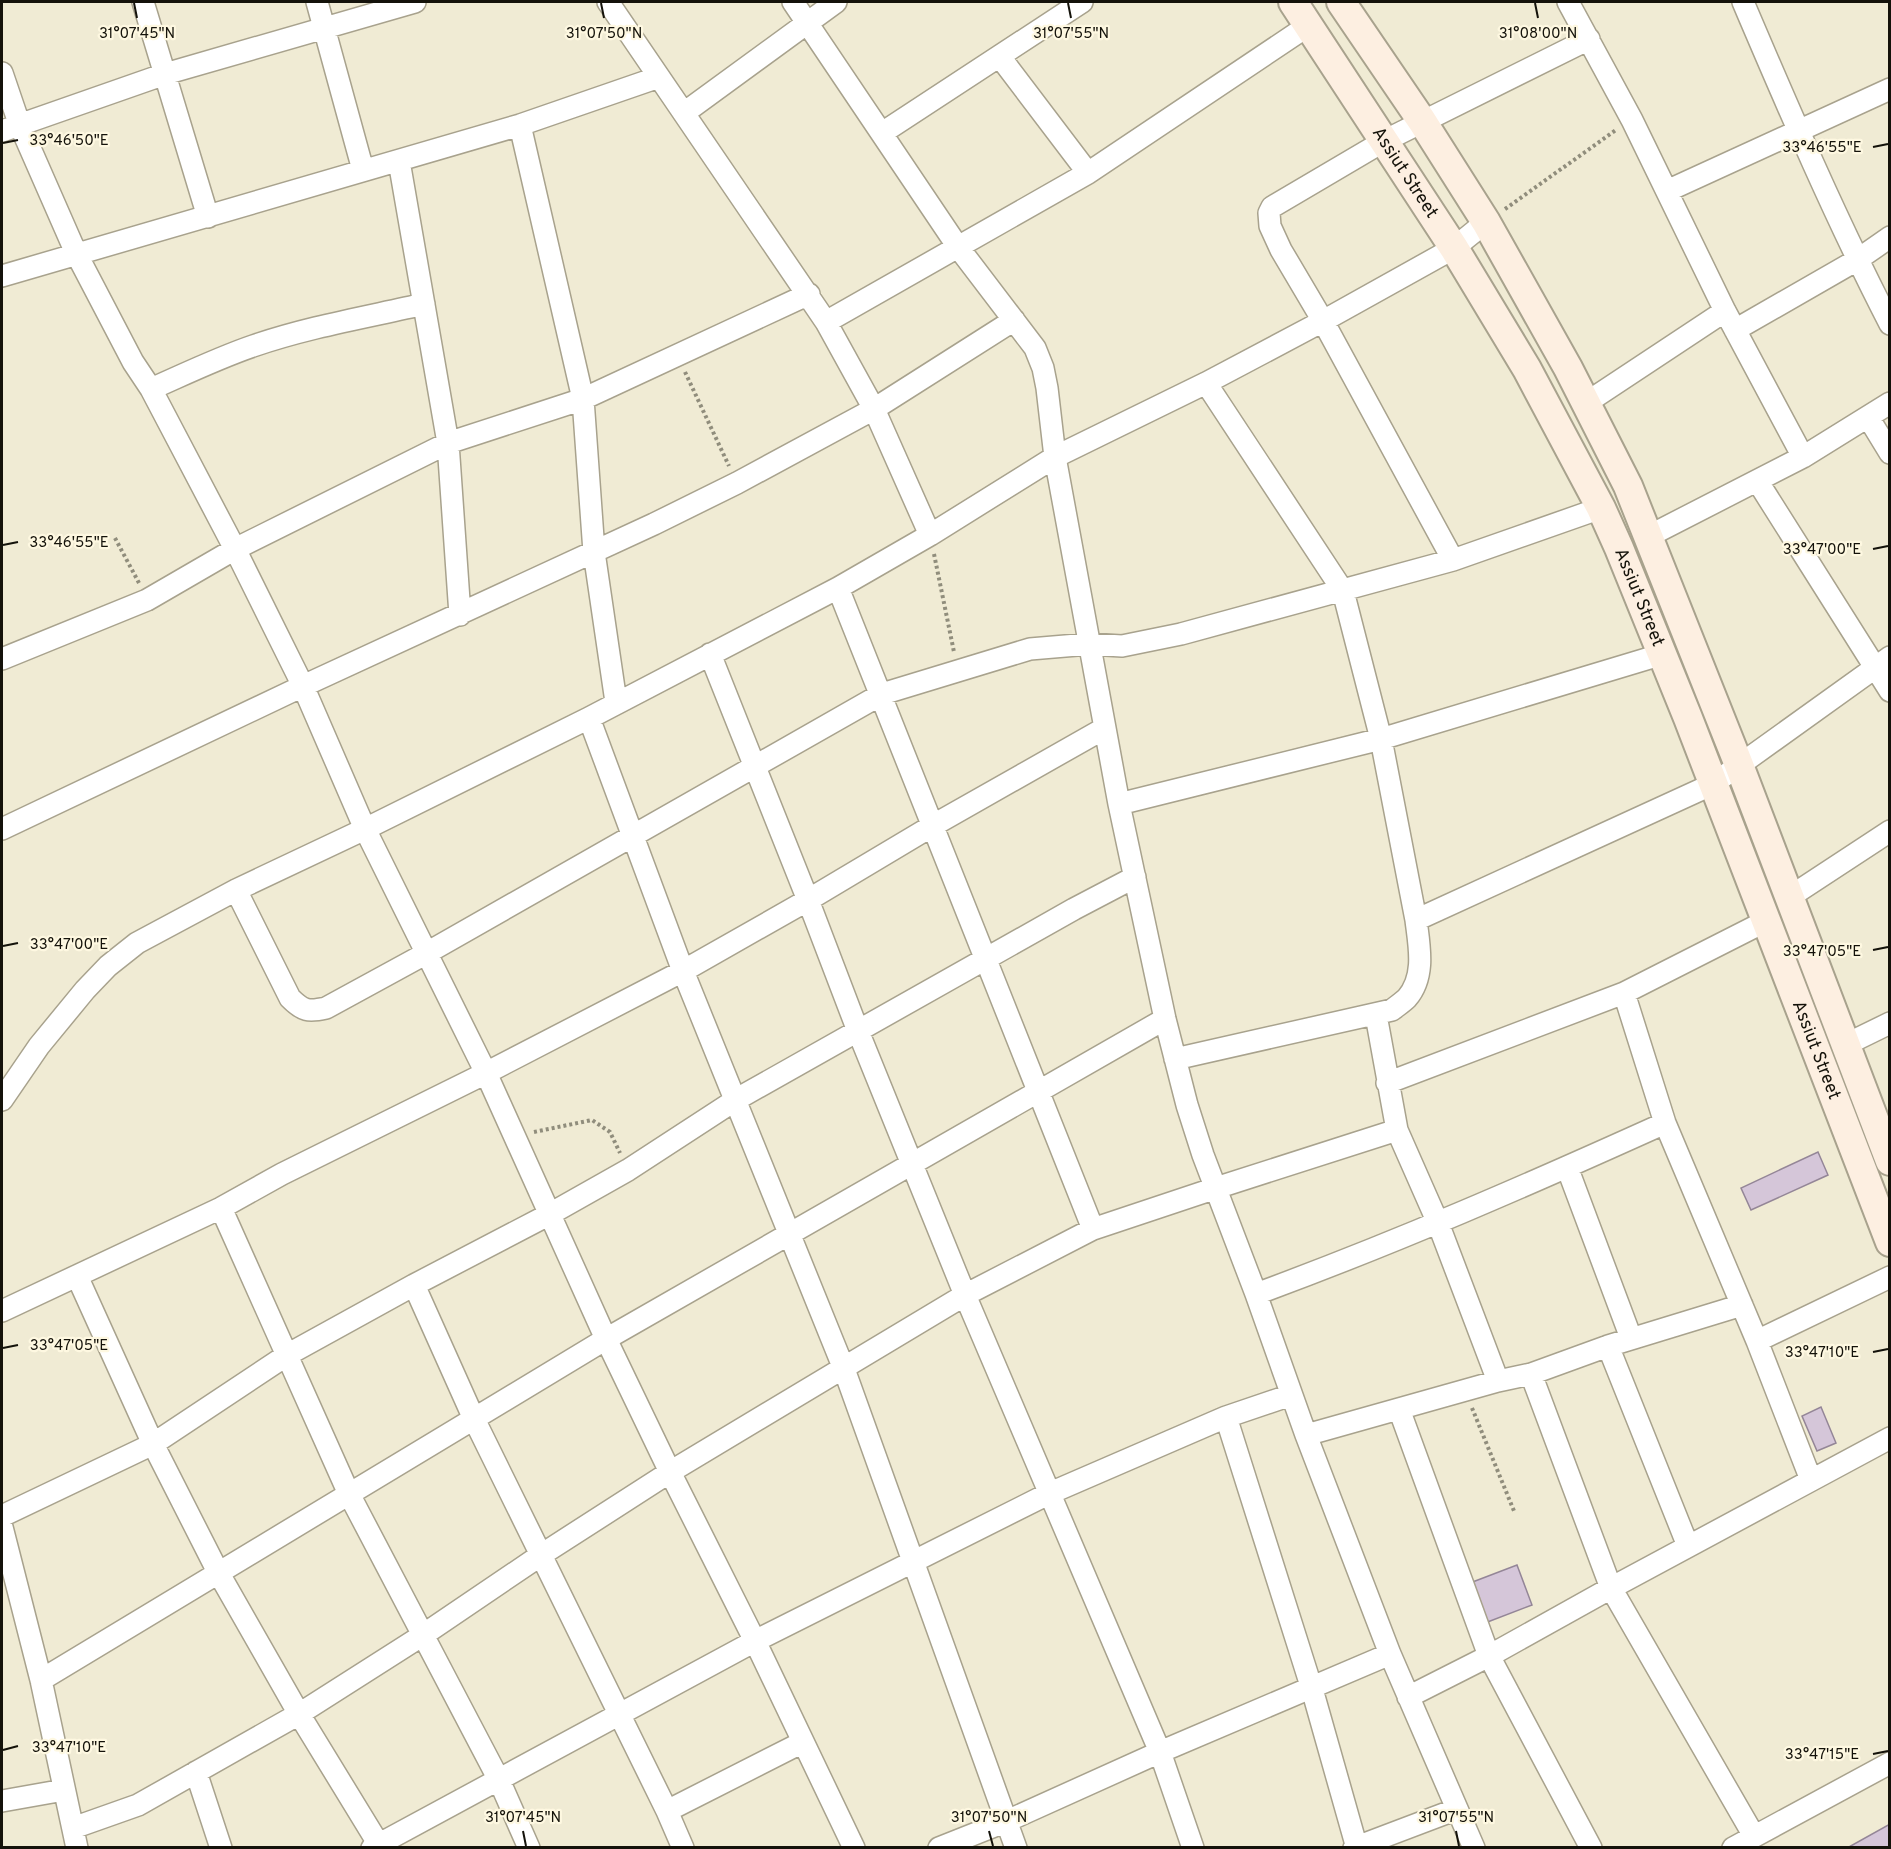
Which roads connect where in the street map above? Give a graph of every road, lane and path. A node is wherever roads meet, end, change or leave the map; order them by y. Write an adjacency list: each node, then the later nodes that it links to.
1 (143, 2): 17 (street)
2 (317, 2): 13 (street)
3 (415, 2): 13 (street)
4 (608, 2): 18 (street)
5 (794, 2): 12 (street)
6 (836, 2): 12 (street)
7 (1082, 2): 15 (street)
8 (1341, 2): 22 (street, Assiut Street)
9 (1568, 2): 14 (street)
10 (1743, 2): 25 (street)
11 (1301, 13): 27 (street, Assiut Street); 30 (street)
12 (807, 23): 20 (street); 26 (street)
13 (325, 26): 17 (street); 29 (street)
14 (1589, 39): 21 (street); 22 (street)
15 (1000, 57): 26 (street); 30 (street)
16 (2, 74): 24 (street)
17 (165, 74): 24 (street); 32 (street)
18 (659, 77): 20 (street); 23 (street)
19 (1890, 89): 25 (street)
20 (684, 113): 40 (street)
21 (1632, 120): 31 (street); 33 (path)
22 (1422, 121): 27 (street); 33 (street, Assiut Street)
23 (520, 125): 28 (street); 51 (street)
24 (10, 127): 37 (street)
25 (1798, 132): 31 (street); 38 (street)
26 (882, 133): 35 (street)
27 (1384, 141): 36 (street, Assiut Street); 44 (street)
28 (399, 162): 29 (street); 41 (street)
29 (363, 170): 32 (street)
30 (1088, 173): 35 (street)
31 (1667, 191): 42 (street)
32 (208, 217): 37 (street)
33 (1486, 222): 36 (street); 52 (street, Assiut Street)
34 (1890, 237): 38 (street)
35 (958, 247): 43 (street); 45 (street)
36 (1454, 248): 44 (street); 62 (street, Assiut Street)
37 (76, 253): 39 (street); 50 (street)
38 (1857, 260): 46 (street); 47 (street)
39 (2, 276)
40 (809, 294): 45 (street); 48 (street)
41 (424, 304): 50 (street); 56 (street)
42 (1725, 310): 47 (street); 52 (street)
43 (1014, 321): 54 (street); 58 (street)
44 (1323, 321): 49 (street); 68 (street)
45 (826, 322): 54 (street)
46 (1890, 324)
47 (1736, 330): 59 (street)
48 (677, 355): 51 (street); 61 (path)
49 (1206, 383): 58 (street); 70 (street)
50 (151, 389): 66 (street)
51 (583, 399): 56 (street); 67 (street)
52 (1586, 403): 64 (street, Assiut Street)
53 (1890, 403): 55 (street)
54 (874, 409): 61 (street); 63 (street)
55 (1868, 417): 57 (street); 59 (street)
56 (448, 443): 66 (street); 72 (street)
57 (1890, 453)
58 (1055, 457): 63 (street); 73 (street)
59 (1803, 457): 60 (street)
60 (1758, 482): 64 (street); 77 (street)
61 (737, 483): 67 (street)
62 (1601, 508): 68 (street); 75 (street, Assiut Street)
63 (930, 535): 69 (street); 78 (path)
64 (1647, 537): 87 (street, Assiut Street)
65 (115, 538): 71 (path)
66 (235, 549): 71 (street); 79 (street)
67 (594, 552): 72 (street); 82 (street)
68 (1453, 560): 70 (street)
69 (838, 588): 74 (street); 81 (street)
70 (1344, 591): 73 (street); 85 (street)
71 (147, 600): 76 (street)
72 (460, 615): 79 (street)
73 (1089, 644): 78 (street); 84 (street)
74 (710, 654): 82 (street); 86 (street)
75 (1663, 654): 85 (street); 88 (street, Assiut Street)
76 (2, 659)
77 (1882, 662): 80 (street); 87 (street)
78 (958, 671): 81 (street)
79 (303, 686): 91 (street); 92 (street)
80 (1890, 691)
81 (882, 694): 86 (street); 90 (street)
82 (616, 702): 83 (street)
83 (589, 718): 92 (street); 94 (street)
84 (1105, 728): 89 (street); 90 (street)
85 (1381, 739): 89 (street); 99 (street)
86 (755, 765): 94 (street); 98 (street)
87 (1739, 765): 88 (street); 97 (street, Assiut Street)
88 (1713, 784): 99 (street); 100 (street, Assiut Street)
89 (1119, 804): 95 (street)
90 (932, 826): 98 (street); 102 (street)
91 (2, 829)
92 (365, 830): 96 (street); 101 (street)
93 (1890, 831): 97 (street)
94 (633, 835): 101 (street); 103 (street)
95 (1135, 877): 102 (street); 106 (street)
96 (236, 890): 101 (street); 115 (street)
97 (1788, 898): 109 (street, Assiut Street)
98 (808, 900): 103 (street); 108 (street)
99 (1416, 920): 105 (street)
100 (1766, 921): 104 (street); 129 (street, Assiut Street)
101 (425, 954): 111 (street)
102 (985, 960): 108 (street); 113 (street)
103 (683, 971): 111 (street); 114 (street)
104 (1624, 993): 112 (street); 116 (street)
105 (1376, 1015): 110 (street); 112 (street)
106 (1165, 1019): 110 (street); 113 (street)
107 (1890, 1023): 109 (street)
108 (858, 1031): 114 (street); 120 (street)
109 (1845, 1045): 119 (street, Assiut Street)
110 (1175, 1059): 123 (street)
111 (486, 1073): 118 (street); 124 (street)
112 (1387, 1083): 117 (street)
113 (1037, 1091): 120 (street); 127 (street)
114 (737, 1099): 122 (street); 128 (street)
115 (2, 1100)
116 (1665, 1123): 121 (street); 135 (street)
117 (1397, 1130): 123 (street); 126 (street)
118 (515, 1136): 122 (path); 125 (street)
119 (1890, 1161)
120 (912, 1163): 128 (street); 134 (street)
121 (1567, 1167): 126 (street); 137 (street)
122 (628, 1170): 125 (street)
123 (1216, 1188): 127 (street); 133 (street)
124 (221, 1208): 130 (street); 141 (street)
125 (550, 1214): 132 (street); 138 (street)
126 (1438, 1223): 133 (street); 144 (street)
127 (1093, 1229): 134 (street)
128 (789, 1235): 138 (street); 142 (street)
129 (1890, 1242)
130 (77, 1276): 136 (street); 152 (street)
131 (1890, 1276): 139 (street)
132 (414, 1285): 141 (street); 149 (street)
133 (1256, 1294): 146 (street)
134 (965, 1295): 142 (street); 156 (street)
135 (1742, 1305): 137 (street); 139 (street)
136 (2, 1311)
137 (1631, 1338): 140 (street)
138 (606, 1340): 149 (street); 153 (street)
139 (1757, 1341): 154 (street)
140 (1608, 1346): 143 (street); 160 (street)
141 (287, 1355): 152 (street); 155 (street)
142 (844, 1369): 153 (street); 162 (street)
143 (1531, 1374): 144 (street); 164 (street)
144 (1498, 1381): 145 (street)
145 (1465, 1390): 147 (street); 157 (path)
146 (1292, 1395): 148 (street); 150 (street)
147 (1399, 1409): 150 (street); 168 (street)
148 (1226, 1417): 156 (street); 170 (street)
149 (474, 1419): 155 (street); 161 (street)
150 (1306, 1435): 167 (street)
151 (1890, 1438): 154 (street)
152 (153, 1444): 158 (street); 163 (street)
153 (670, 1472): 161 (street); 166 (street)
154 (1811, 1480): 160 (street)
155 (350, 1494): 163 (street); 165 (street)
156 (1048, 1494): 162 (street); 175 (street)
157 (1514, 1511)
158 (2, 1516)
159 (2, 1527): 169 (street)
160 (1688, 1546): 164 (street)
161 (541, 1555): 165 (street); 173 (street)
162 (913, 1562): 166 (street); 183 (street)
163 (218, 1572): 169 (street); 172 (street)
164 (1611, 1588): 168 (street); 184 (street)
165 (423, 1635): 172 (street); 178 (street)
166 (755, 1641): 173 (street); 174 (street)
167 (1390, 1654): 170 (street); 171 (street)
168 (1490, 1656): 171 (street); 196 (street)
169 (41, 1680): 179 (street)
170 (1312, 1689): 175 (street); 187 (street)
171 (1408, 1697): 181 (street)
172 (299, 1714): 177 (street); 186 (street)
173 (620, 1715): 178 (street); 182 (street)
174 (802, 1742): 182 (street); 191 (street)
175 (1160, 1752): 183 (street); 194 (street)
176 (1890, 1763): 184 (street)
177 (195, 1772): 185 (street); 188 (street)
178 (499, 1780): 186 (street); 189 (street)
179 (64, 1790): 180 (street); 185 (street)
180 (2, 1801)
181 (1457, 1809): 187 (street); 195 (street)
182 (667, 1811): 190 (street)
183 (1007, 1821): 192 (street); 193 (street)
184 (1754, 1836): 197 (street)
185 (75, 1838)
186 (377, 1846)
187 (1356, 1847)
188 (221, 1848)
189 (530, 1848)
190 (683, 1848)
191 (854, 1848)
192 (939, 1848)
193 (1016, 1848)
194 (1194, 1848)
195 (1474, 1848)
196 (1591, 1848)
197 (1733, 1848)

